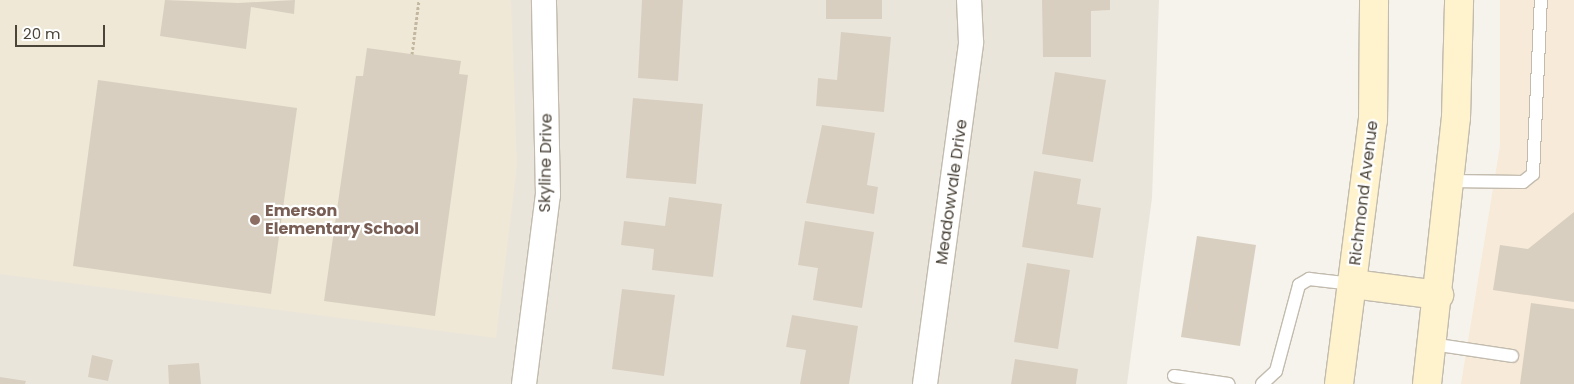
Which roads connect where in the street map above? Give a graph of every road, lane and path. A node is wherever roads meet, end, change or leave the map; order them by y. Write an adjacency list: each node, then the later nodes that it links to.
1 (419, 0): 7 (path)
2 (544, 0): 14 (street, Skyline Drive)
3 (969, 0): 15 (street, Meadowvale Drive)
4 (1374, 0): 9 (main road, Richmond Avenue)
5 (1459, 0): 8 (main road)
6 (1541, 0): 8 (lane)
7 (412, 54)
8 (1450, 181): 10 (main road)
9 (1354, 284): 10 (main road); 17 (lane); 18 (main road, Richmond Avenue)
10 (1439, 295): 11 (main road)
11 (1432, 344): 12 (lane); 19 (main road)
12 (1512, 356)
13 (1174, 376): 16 (lane)
14 (524, 384)
15 (926, 384)
16 (1228, 384)
17 (1262, 384)
18 (1339, 384)
19 (1427, 384)

